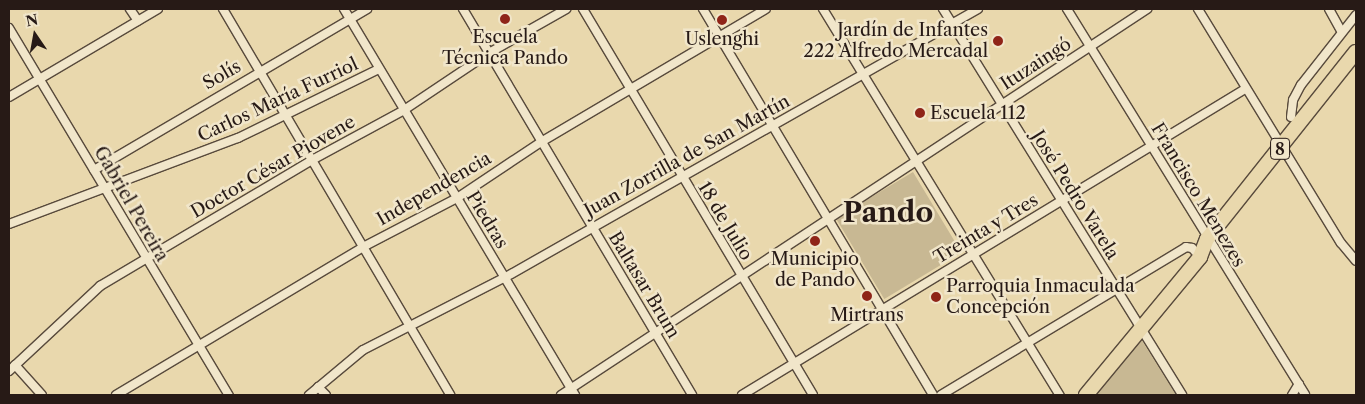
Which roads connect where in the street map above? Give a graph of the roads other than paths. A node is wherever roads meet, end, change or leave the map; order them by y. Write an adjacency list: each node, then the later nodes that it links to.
1 (130, 9): 20 (street)
2 (158, 9): 20 (street)
3 (223, 9): 29 (street)
4 (344, 9): 19 (street, Piedras)
5 (367, 9): 19 (street, Solís)
6 (463, 9): 26 (street, Baltasar Brum)
7 (566, 9): 26 (street, Doctor César Piovene)
8 (583, 9): 32 (street, 18 de Julio)
9 (703, 9): 24 (street)
10 (766, 9): 24 (street, Independencia)
11 (823, 9): 30 (street)
12 (943, 9): 21 (street, José Pedro Varela)
13 (978, 9): 21 (street, Juan Zorrilla de San Martín)
14 (1067, 9): 25 (street, Francisco Menezes)
15 (1147, 9): 25 (street, Ituzaingó)
16 (1198, 9): 33 (street)
17 (1329, 9): 23 (street)
18 (1356, 15): 23 (street)
19 (351, 20): 28 (street, Piedras); 29 (street, Solís)
20 (138, 21): 31 (street)
21 (952, 24): 30 (street, Juan Zorrilla de San Martín); 35 (street, José Pedro Varela)
22 (9, 28): 31 (street, Gabriel Pereira)
23 (1342, 32): 38 (street)
24 (719, 37): 32 (street, Independencia); 39 (street)
25 (1090, 47): 35 (street, Ituzaingó); 41 (street, Francisco Menezes)
26 (489, 53): 36 (street, Doctor César Piovene); 40 (street, Baltasar Brum)
27 (1355, 57): 42 (highway, 8)
28 (379, 69): 36 (street, Piedras); 37 (street, Carlos María Furriol)
29 (260, 70): 37 (street); 45 (street, Solís)
30 (862, 75): 39 (street, Juan Zorrilla de San Martín); 44 (street)
31 (40, 79): 34 (street); 45 (street, Gabriel Pereira)
32 (630, 89): 40 (street, Independencia); 46 (street, 18 de Julio)
33 (1245, 89): 41 (street, Treinta y Tres); 42 (street)
34 (9, 97)
35 (1000, 105): 44 (street, Ituzaingó); 49 (street, José Pedro Varela)
36 (404, 110): 43 (street, Doctor César Piovene); 48 (street, Piedras)
37 (286, 115): 43 (street); 47 (street, Carlos María Furriol)
38 (1292, 118)
39 (773, 126): 46 (street, Juan Zorrilla de San Martín); 50 (street)
40 (541, 142): 48 (street, Independencia); 52 (street, Baltasar Brum)
41 (1150, 145): 49 (street, Treinta y Tres); 53 (street, Francisco Menezes)
42 (1282, 148): 53 (highway, 8); 55 (street)
43 (312, 160): 54 (street); 58 (street, Doctor César Piovene)
44 (916, 162): 50 (street, Ituzaingó); 56 (street)
45 (94, 170): 47 (street, Gabriel Pereira)
46 (682, 177): 52 (street, Juan Zorrilla de San Martín); 60 (street, 18 de Julio)
47 (104, 188): 51 (street, Carlos María Furriol); 58 (street, Gabriel Pereira)
48 (457, 198): 54 (street, Independencia); 61 (street, Piedras)
49 (1061, 201): 56 (street, Treinta y Tres); 62 (street, José Pedro Varela)
50 (829, 221): 60 (street, Ituzaingó); 63 (street)
51 (9, 224)
52 (592, 226): 61 (street, Juan Zorrilla de San Martín); 66 (street, Baltasar Brum)
53 (1207, 239): 57 (highway, 8); 72 (street, Francisco Menezes)
54 (363, 247): 64 (street); 68 (street, Independencia)
55 (1353, 250): 59 (street)
56 (972, 255): 63 (street, Treinta y Tres); 67 (street)
57 (1200, 257): 62 (street); 65 (highway, 8)
58 (146, 258): 68 (street, Gabriel Pereira); 70 (street, Doctor César Piovene)
59 (1356, 261)
60 (740, 276): 66 (street, Ituzaingó); 69 (street, 18 de Julio)
61 (504, 278): 64 (street, Juan Zorrilla de San Martín); 74 (street, Piedras)
62 (1115, 288): 65 (street, José Pedro Varela); 67 (street)
63 (882, 310): 69 (street, Treinta y Tres); 85 (street)
64 (409, 326): 73 (street, Juan Zorrilla de San Martín); 80 (street)
65 (1142, 329): 88 (highway, 8); 89 (street, José Pedro Varela)
66 (654, 332): 74 (street, Ituzaingó); 82 (street, Baltasar Brum)
67 (1026, 343): 86 (street); 87 (street)
68 (198, 347): 76 (street, Independencia); 77 (street, Gabriel Pereira)
69 (794, 363): 83 (street, Treinta y Tres); 84 (street, 18 de Julio)
70 (15, 365): 71 (street, Doctor César Piovene); 75 (street)
71 (9, 371)
72 (1299, 384): 90 (street); 91 (street, Francisco Menezes)
73 (318, 388): 78 (street, Juan Zorrilla de San Martín); 79 (street)
74 (573, 392): 81 (street, Ituzaingó)
75 (42, 395)
76 (116, 395)
77 (229, 395)
78 (309, 395)
79 (326, 395)
80 (450, 395)
81 (561, 395)
82 (692, 395)
83 (742, 395)
84 (814, 395)
85 (933, 395)
86 (941, 395)
87 (1060, 395)
88 (1086, 395)
89 (1182, 395)
90 (1292, 395)
91 (1305, 395)

